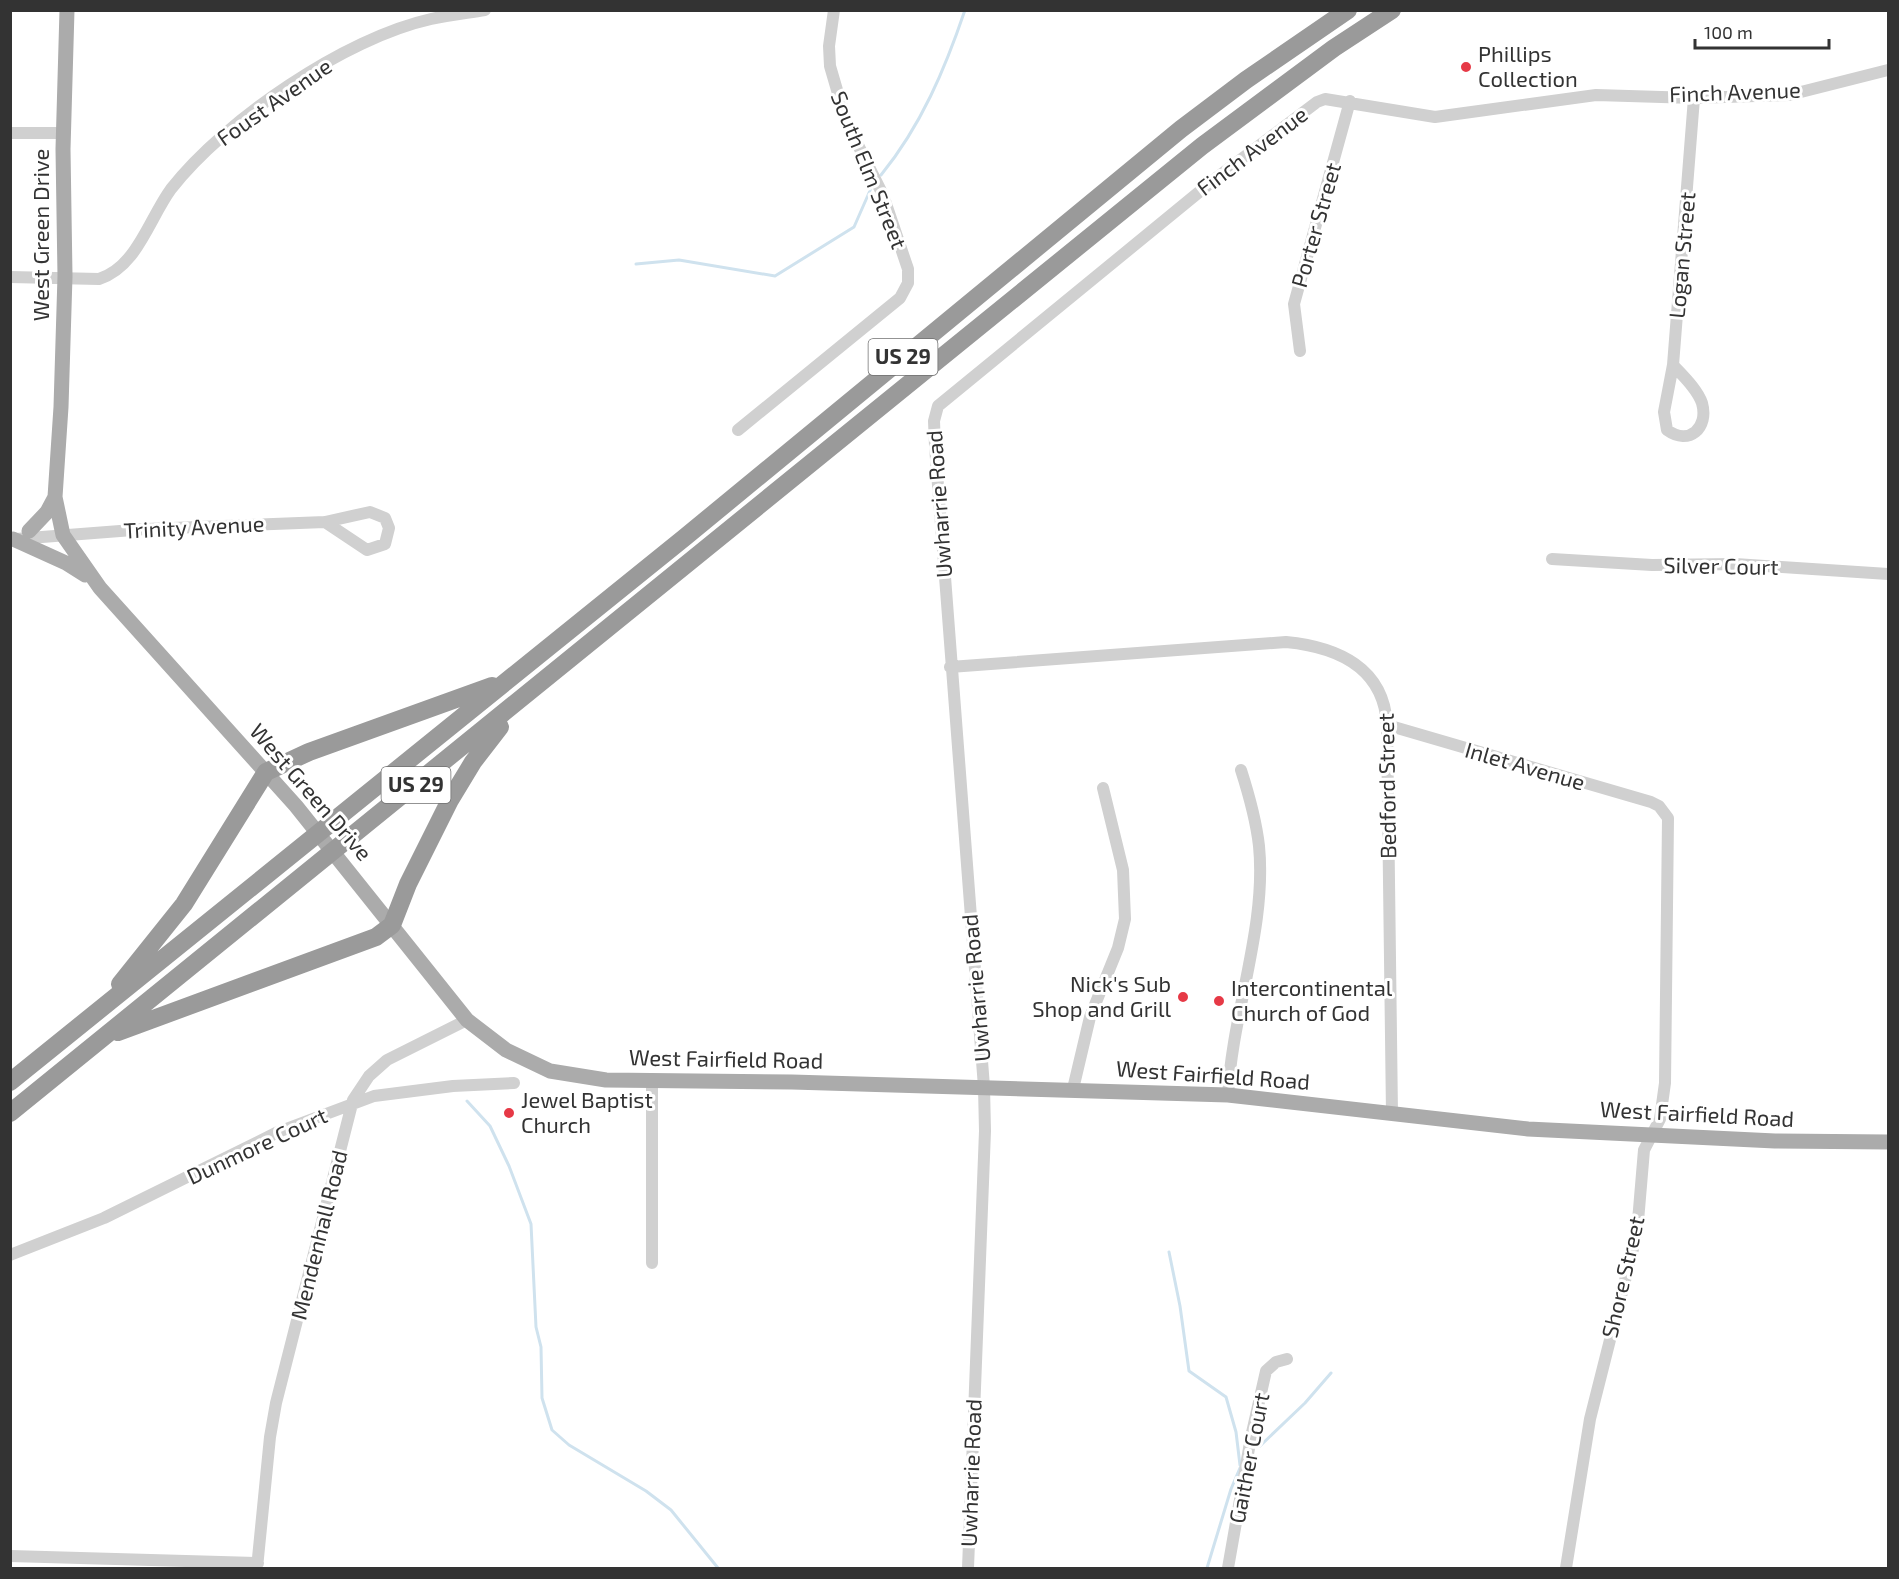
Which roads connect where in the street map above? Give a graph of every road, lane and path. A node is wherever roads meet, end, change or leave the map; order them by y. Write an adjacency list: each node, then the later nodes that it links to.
1 (67, 10): 10 (main road, West Green Drive)
2 (485, 10): 11 (street, Foust Avenue)
3 (834, 10): 16 (street, South Elm Street)
4 (1348, 10): 27 (highway, US 29)
5 (1392, 10): 28 (highway, US 29)
6 (1888, 70): 7 (street, Finch Avenue)
7 (1694, 98): 8 (street, Finch Avenue); 14 (street, Logan Street)
8 (1350, 101): 13 (street, Porter Street); 15 (street, Finch Avenue)
9 (10, 133): 10 (street)
10 (64, 133): 11 (main road, West Green Drive)
11 (65, 276): 12 (street, Foust Avenue); 17 (main road, West Green Drive)
12 (10, 277)
13 (1300, 351)
14 (1673, 365): 14 (street, Logan Street)
15 (937, 409): 26 (street, Uwharrie Road)
16 (738, 430)
17 (57, 459): 18 (main road, West Green Drive); 21 (main road, West Green Drive)
18 (55, 497): 20 (main road); 21 (main road, West Green Drive)
19 (325, 522): 19 (street, Trinity Avenue); 21 (street, Trinity Avenue)
20 (29, 531): 21 (street, Trinity Avenue); 22 (street, Trinity Avenue)
21 (63, 535): 22 (street, Trinity Avenue); 25 (main road, West Green Drive)
22 (11, 537): 25 (main road)
23 (1552, 559): 24 (street, Silver Court)
24 (1888, 574)
25 (96, 582): 31 (main road, West Green Drive)
26 (950, 667): 29 (street, Bedford Street); 42 (street, Uwharrie Road)
27 (507, 681): 31 (highway); 36 (highway, US 29)
28 (518, 703): 34 (highway); 37 (highway, US 29)
29 (1387, 725): 33 (street, Inlet Avenue); 47 (street, Bedford Street)
30 (1241, 770): 44 (street)
31 (266, 772): 34 (main road, West Green Drive); 36 (highway)
32 (1104, 788): 43 (street)
33 (1662, 808): 48 (street, Shore Street)
34 (392, 925): 35 (main road, West Green Drive); 37 (highway)
35 (467, 1020): 38 (main road, West Green Drive); 45 (street, Mendenhall Road)
36 (87, 1022): 40 (highway, US 29)
37 (105, 1036): 46 (highway, US 29)
38 (535, 1064): 39 (main road, West Fairfield Road)
39 (652, 1081): 42 (main road, West Fairfield Road); 51 (street)
40 (10, 1082)
41 (514, 1083): 45 (street, Dunmore Court)
42 (984, 1087): 43 (main road, West Fairfield Road); 55 (street, Uwharrie Road)
43 (1073, 1089): 44 (main road, West Fairfield Road)
44 (1228, 1095): 47 (main road, West Fairfield Road)
45 (352, 1104): 50 (street, Dunmore Court); 54 (street, Mendenhall Road)
46 (10, 1113)
47 (1392, 1114): 48 (main road, West Fairfield Road)
48 (1652, 1135): 49 (main road, West Fairfield Road); 57 (street, Shore Street)
49 (1888, 1142)
50 (10, 1255)
51 (652, 1263)
52 (1287, 1359): 56 (street, Gaither Court)
53 (10, 1556): 54 (street)
54 (258, 1566)
55 (968, 1569)
56 (1228, 1569)
57 (1566, 1569)

